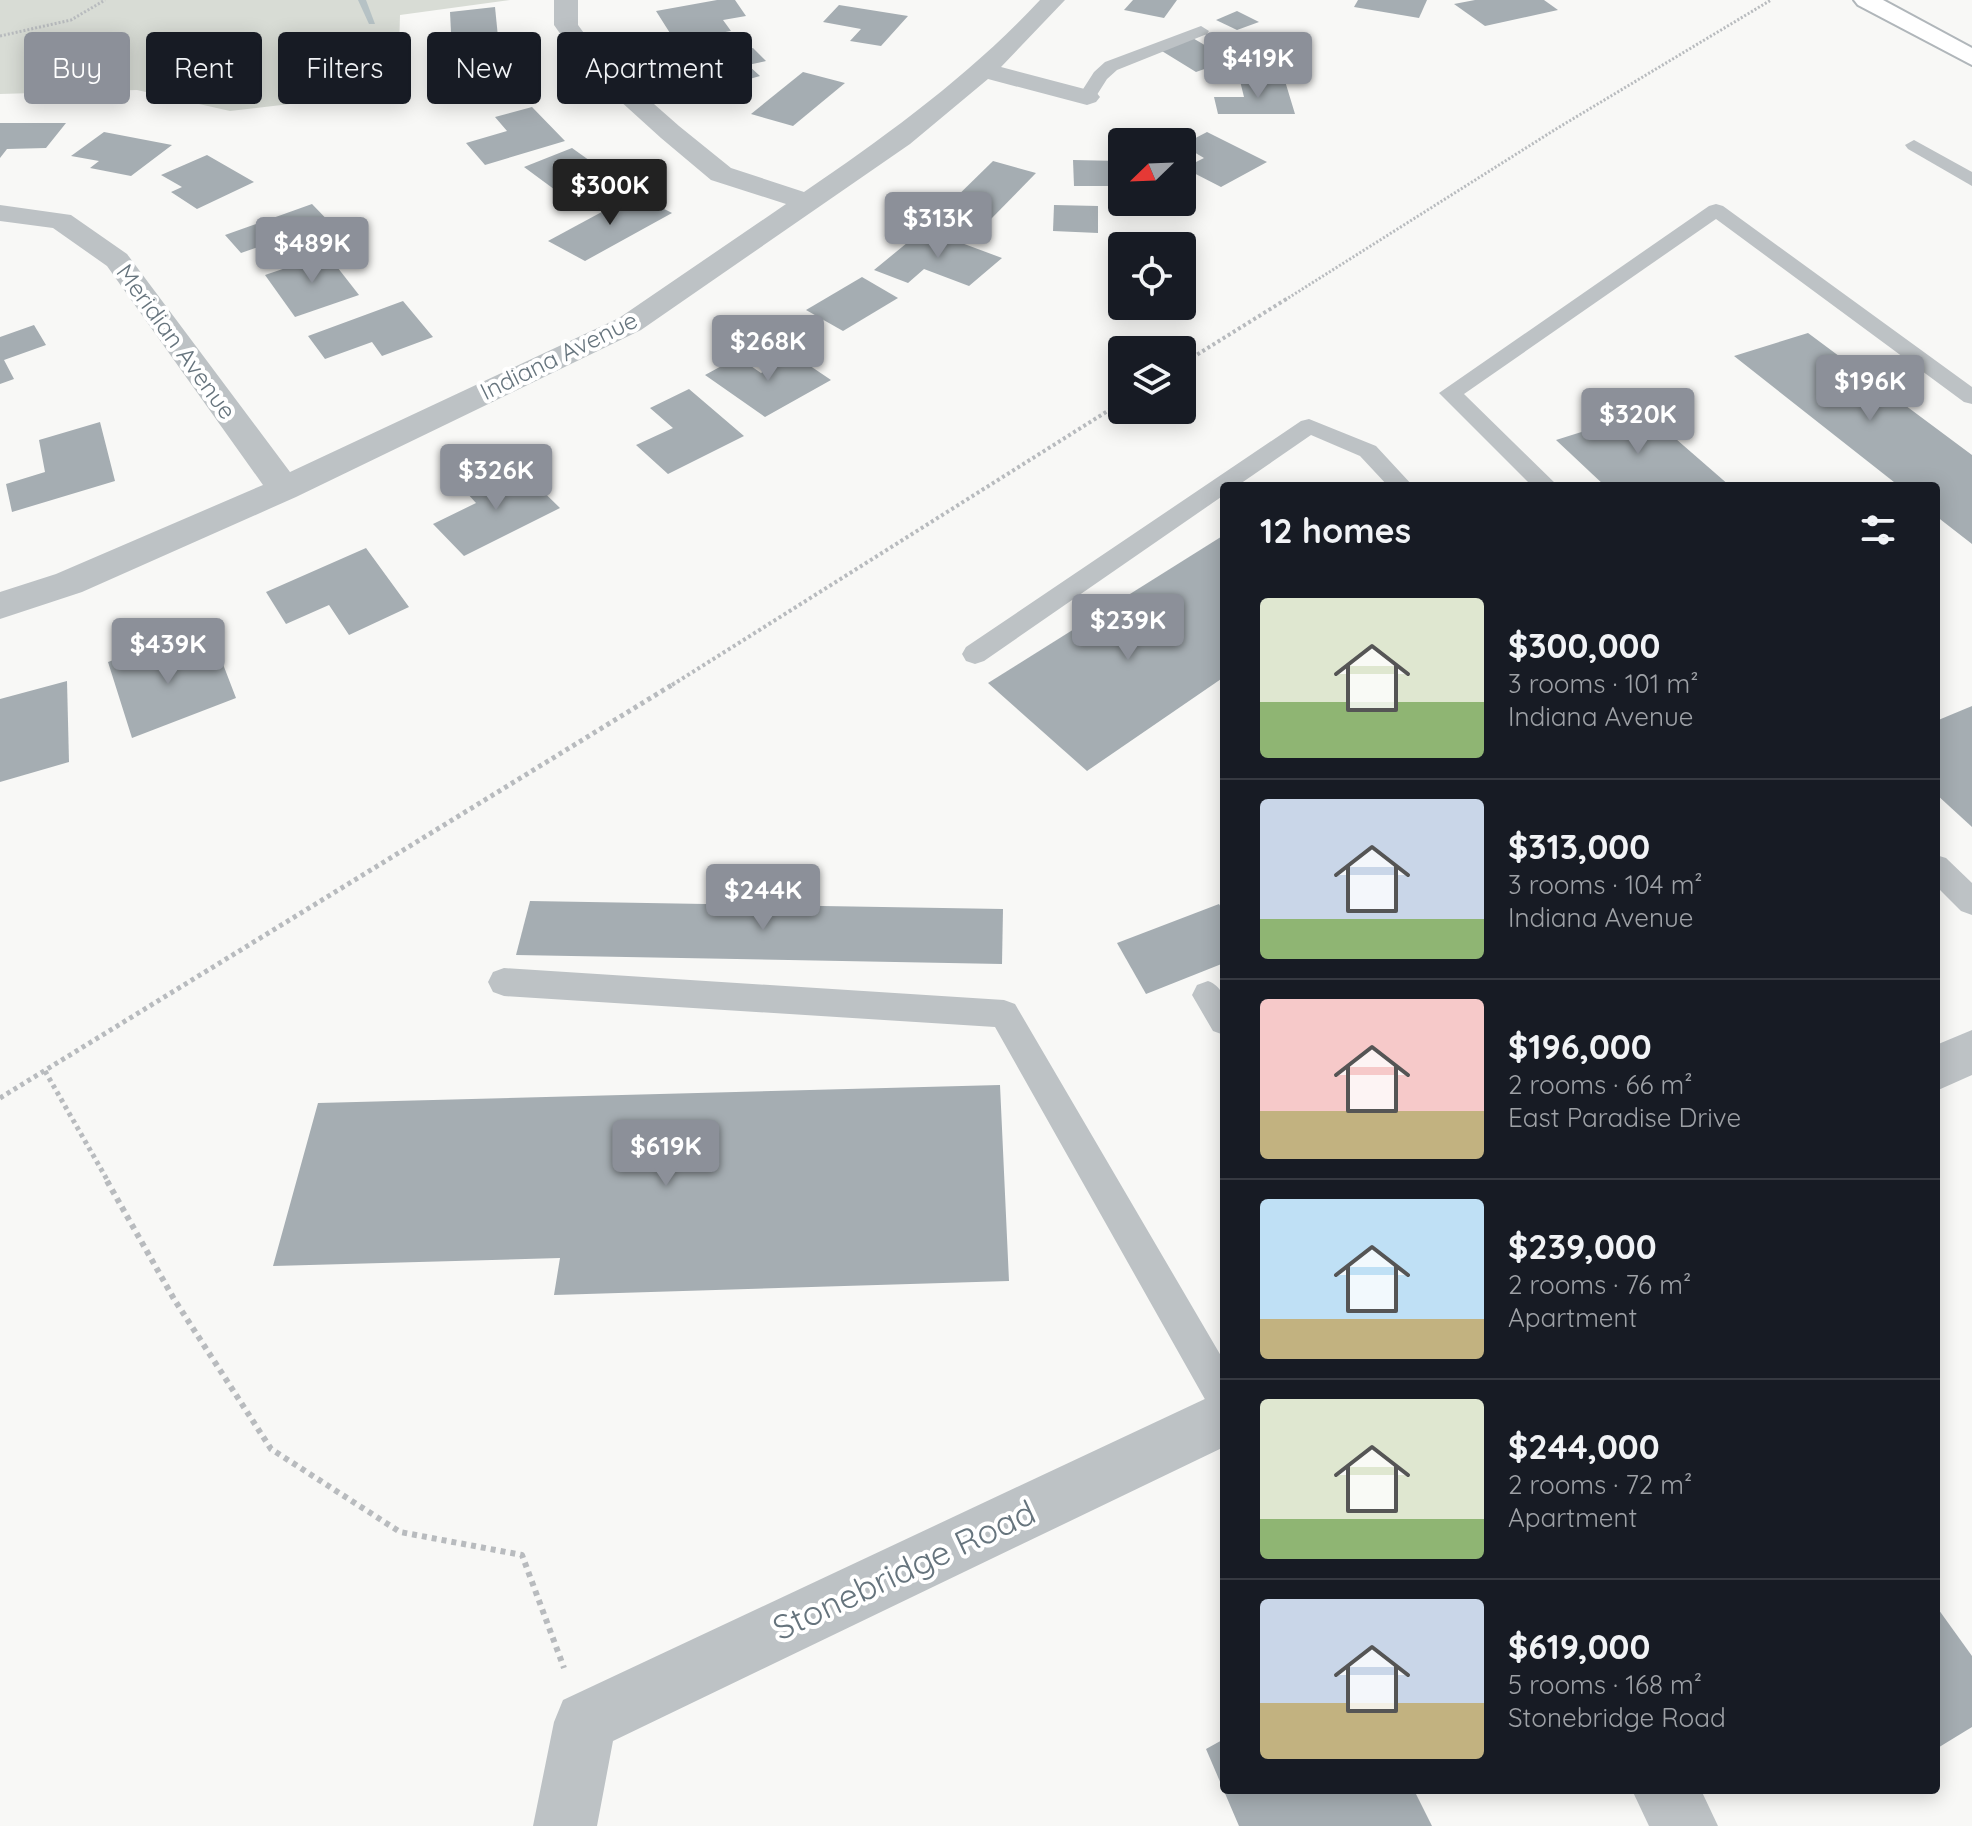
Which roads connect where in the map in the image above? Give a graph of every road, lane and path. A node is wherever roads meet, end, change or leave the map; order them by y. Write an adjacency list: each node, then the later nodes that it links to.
1 (105, 0): 7 (path)
2 (566, 0): 13 (street)
3 (1053, 0): 9 (street, Indiana Avenue)
4 (1771, 0): 15 (path)
5 (1866, 0): 8 (street)
6 (1201, 31): 10 (lane)
7 (0, 36)
8 (1972, 58)
9 (983, 70): 10 (street); 13 (street, Indiana Avenue)
10 (1087, 97)
11 (1914, 145): 12 (lane)
12 (1972, 180)
13 (808, 202): 22 (street, Indiana Avenue)
14 (0, 213): 22 (street, Meridian Avenue)
15 (1196, 355)
16 (1972, 397): 20 (lane)
17 (1108, 411): 28 (path)
18 (1227, 482): 19 (lane)
19 (1397, 482)
20 (1542, 482)
21 (1220, 487): 24 (lane)
22 (284, 489): 23 (street, Indiana Avenue)
23 (0, 606)
24 (975, 654)
25 (1940, 871): 26 (lane)
26 (1972, 902)
27 (504, 982): 30 (lane)
28 (45, 1071): 29 (path); 32 (path)
29 (0, 1098)
30 (1220, 1390)
31 (1220, 1420): 32 (street, Stonebridge Road)
32 (585, 1722): 34 (street)
33 (1666, 1794): 35 (street)
34 (565, 1826)
35 (1686, 1826)

